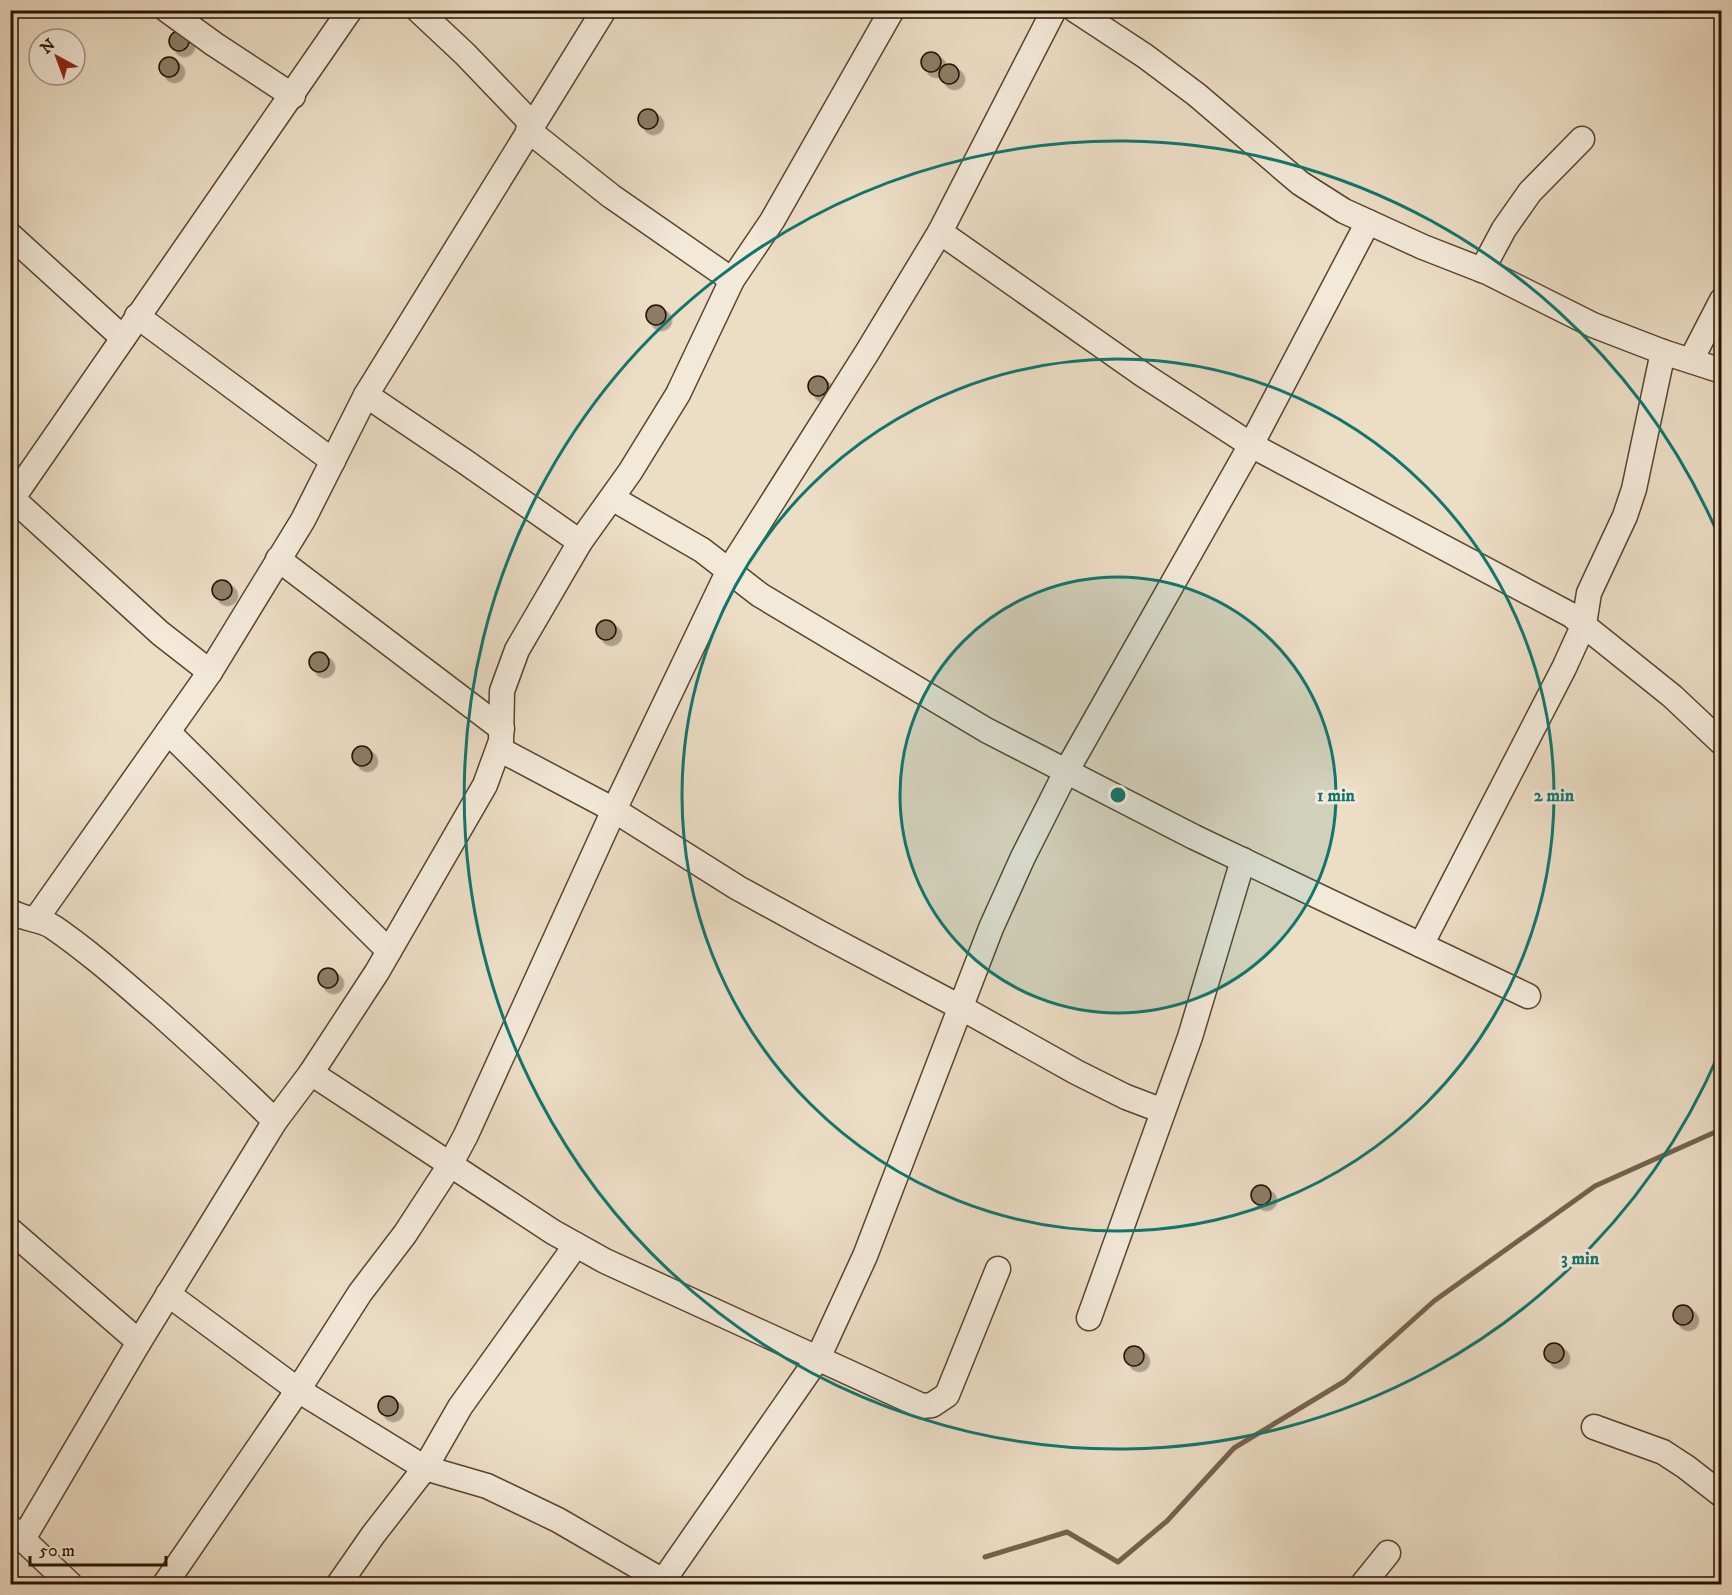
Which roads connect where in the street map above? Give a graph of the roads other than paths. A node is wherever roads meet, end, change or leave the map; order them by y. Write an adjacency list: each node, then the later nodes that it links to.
1 (167, 10): 8 (street)
2 (350, 10): 8 (street)
3 (418, 10): 9 (street)
4 (604, 10): 9 (street)
5 (892, 10): 15 (street)
6 (1054, 10): 12 (street)
7 (1075, 10): 11 (street)
8 (293, 96): 17 (street)
9 (530, 127): 15 (street); 22 (street)
10 (1582, 139): 14 (street)
11 (1368, 222): 14 (street); 23 (street)
12 (940, 232): 23 (street); 29 (street)
13 (10, 235): 18 (street)
14 (1482, 270): 19 (street)
15 (732, 280): 25 (street)
16 (1722, 300): 20 (street)
17 (137, 316): 18 (street); 24 (street)
18 (123, 338): 26 (street)
19 (1663, 352): 20 (street); 30 (street)
20 (1691, 360): 21 (street)
21 (1722, 370)
22 (366, 395): 24 (street); 27 (street)
23 (1251, 445): 30 (street); 35 (street)
24 (333, 461): 28 (street)
25 (612, 498): 27 (street); 29 (street)
26 (12, 501): 31 (street)
27 (580, 542): 33 (street)
28 (278, 559): 31 (street); 33 (street)
29 (728, 572): 35 (street); 36 (street)
30 (1584, 624): 34 (street); 40 (street)
31 (210, 672): 32 (street)
32 (168, 732): 39 (street); 41 (street)
33 (500, 739): 36 (street); 41 (street)
34 (1722, 743)
35 (1067, 770): 37 (street); 43 (street)
36 (614, 810): 43 (street); 47 (street)
37 (1243, 860): 40 (street); 45 (street)
38 (10, 910): 39 (street)
39 (36, 919): 46 (street)
40 (1421, 945): 42 (street)
41 (389, 951): 44 (street)
42 (1528, 996)
43 (960, 1007): 45 (street); 54 (street)
44 (310, 1073): 46 (street); 47 (street)
45 (1163, 1111): 52 (street)
46 (275, 1121): 51 (street)
47 (450, 1166): 49 (street); 55 (street)
48 (10, 1230): 53 (street)
49 (576, 1245): 54 (street); 57 (street)
50 (998, 1269): 54 (street)
51 (168, 1294): 53 (street); 55 (street)
52 (1089, 1318)
53 (139, 1342): 59 (street)
54 (818, 1358): 61 (street)
55 (297, 1390): 57 (street); 63 (street)
56 (1594, 1427): 58 (street)
57 (425, 1468): 61 (street); 64 (street)
58 (1722, 1495)
59 (16, 1533): 62 (street)
60 (1388, 1553): 65 (street)
61 (666, 1583)
62 (70, 1584)
63 (165, 1584)
64 (339, 1584)
65 (1363, 1584)

